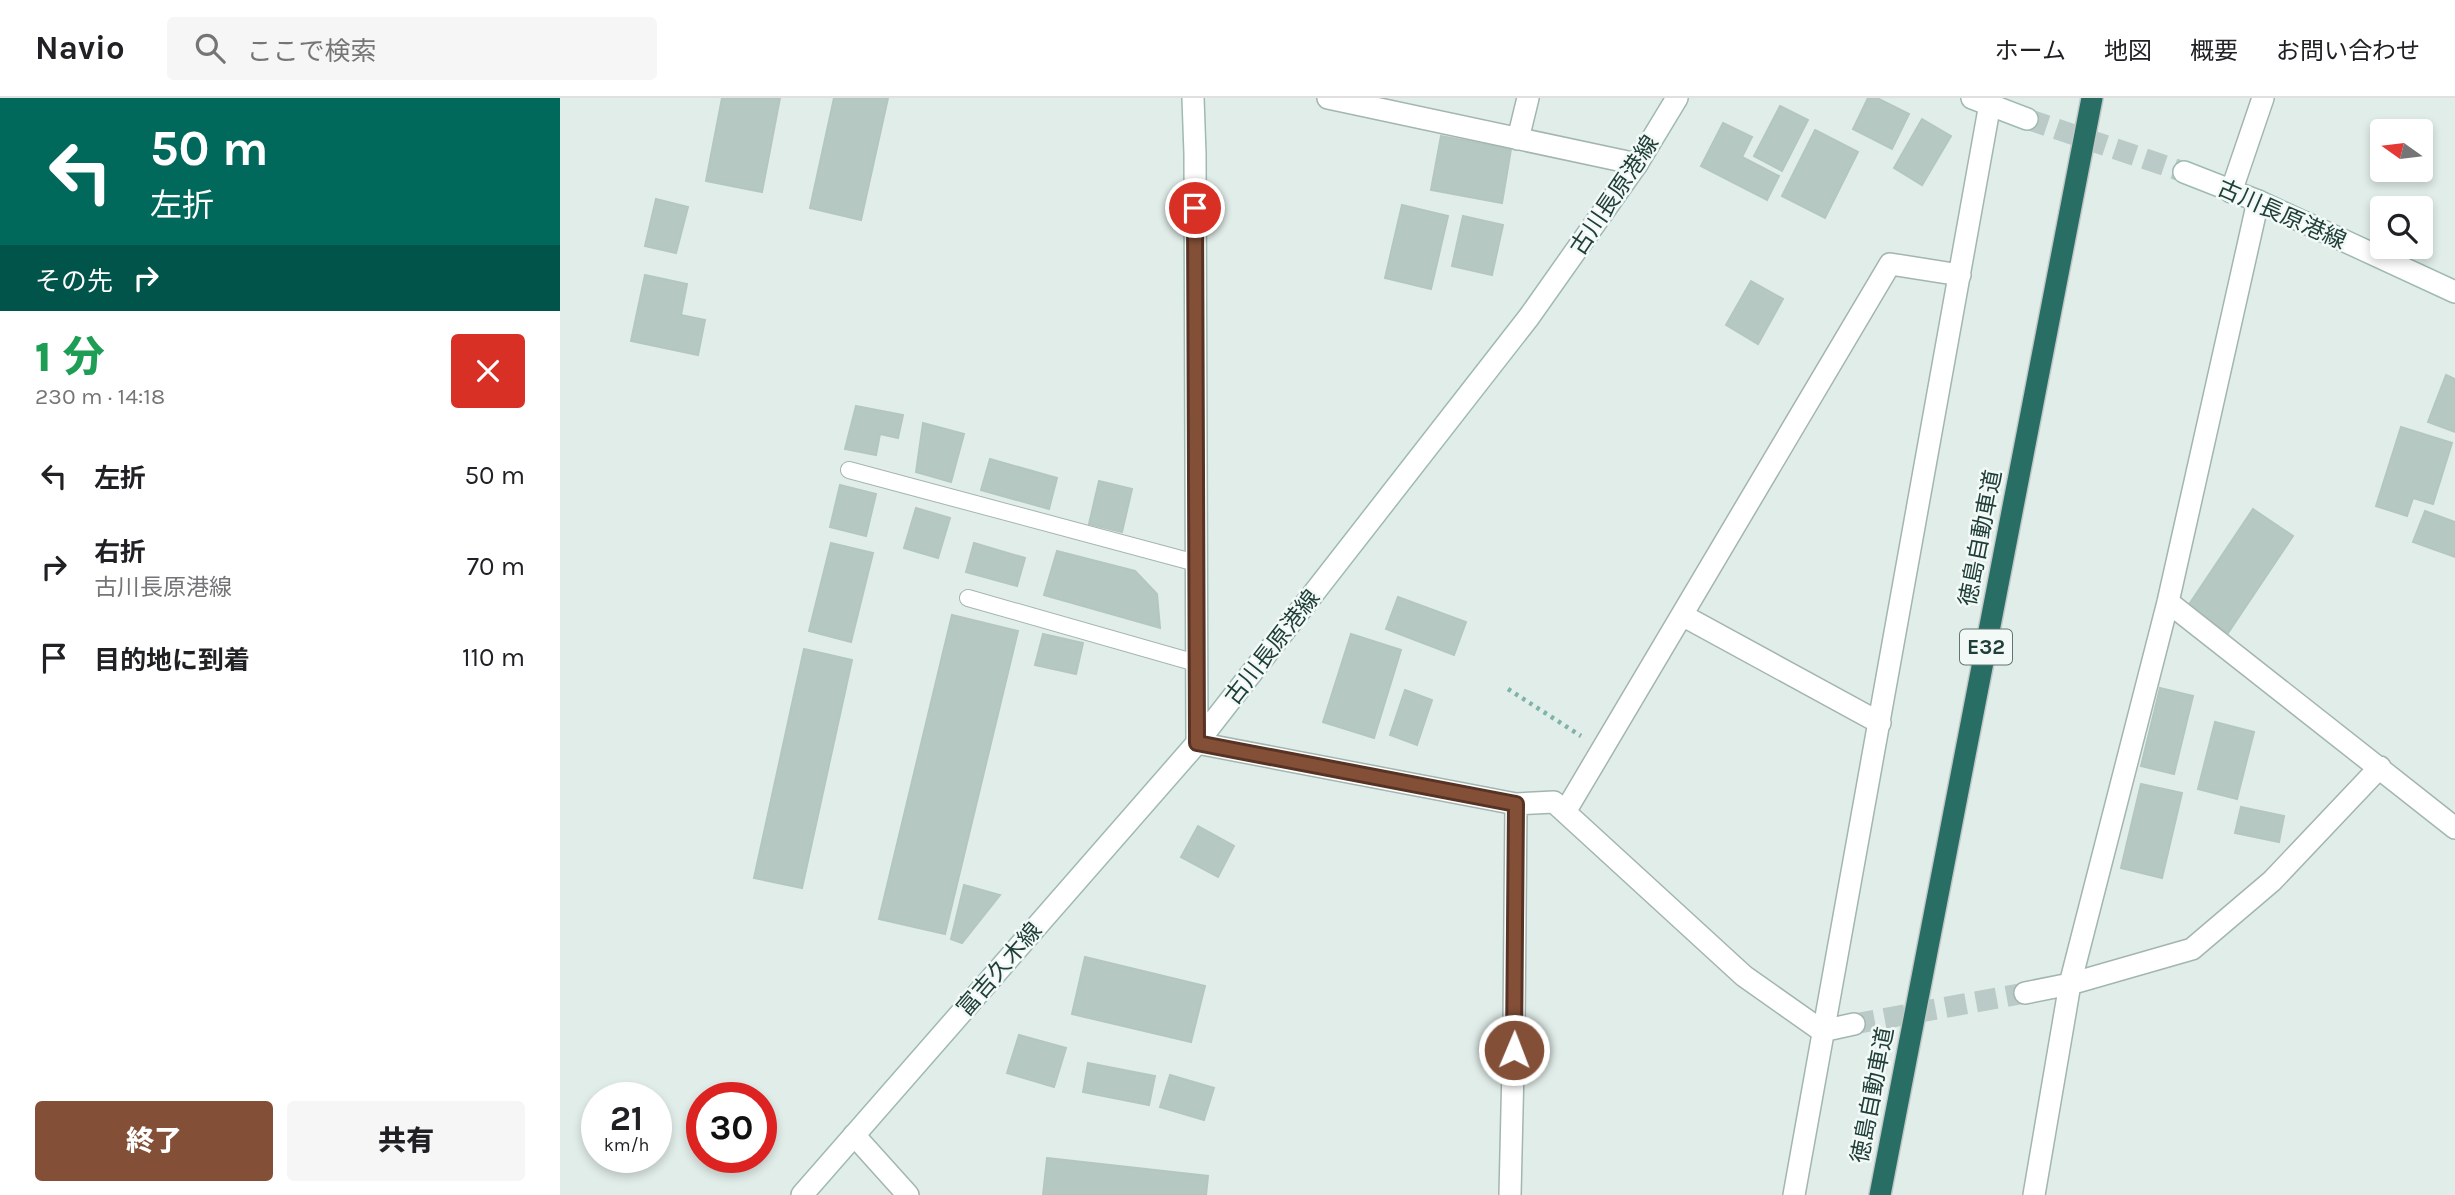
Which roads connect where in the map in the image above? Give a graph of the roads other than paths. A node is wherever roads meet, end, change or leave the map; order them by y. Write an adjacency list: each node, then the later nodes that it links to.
1 (1193, 98): 17 (street, 古川長原港線)
2 (1328, 98): 9 (street)
3 (1528, 98): 9 (street)
4 (1677, 98): 10 (street, 古川長原港線)
5 (2092, 98): 37 (highway, 徳島自動車道 / E32)
6 (2263, 98): 12 (street)
7 (1984, 101): 8 (street); 14 (street)
8 (2027, 119)
9 (1518, 139): 10 (street)
10 (1637, 164): 23 (street, 古川長原港線)
11 (2184, 172): 12 (street, 古川長原港線)
12 (2231, 192): 13 (street, 古川長原港線)
13 (2258, 201): 15 (street, 古川長原港線); 19 (street)
14 (1960, 275): 20 (street); 22 (street)
15 (2455, 292)
16 (849, 470): 17 (lane)
17 (1196, 564): 21 (street, 古川長原港線)
18 (968, 598): 21 (lane)
19 (2168, 603): 24 (street); 28 (street)
20 (1682, 615): 22 (street); 26 (street)
21 (1196, 663): 23 (street, 古川長原港線)
22 (1880, 723): 31 (street)
23 (1197, 743): 25 (street); 32 (street, 富吉久木線)
24 (2380, 767): 27 (street); 28 (street)
25 (1516, 804): 26 (street); 35 (street)
26 (1565, 812): 31 (street)
27 (2455, 828)
28 (2070, 984): 29 (street); 38 (street)
29 (2025, 993)
30 (1854, 1024): 31 (street)
31 (1822, 1031): 36 (street)
32 (854, 1135): 33 (street, 富吉久木線); 34 (street)
33 (803, 1195)
34 (908, 1195)
35 (1510, 1195)
36 (1794, 1195)
37 (1880, 1195)
38 (2034, 1195)

